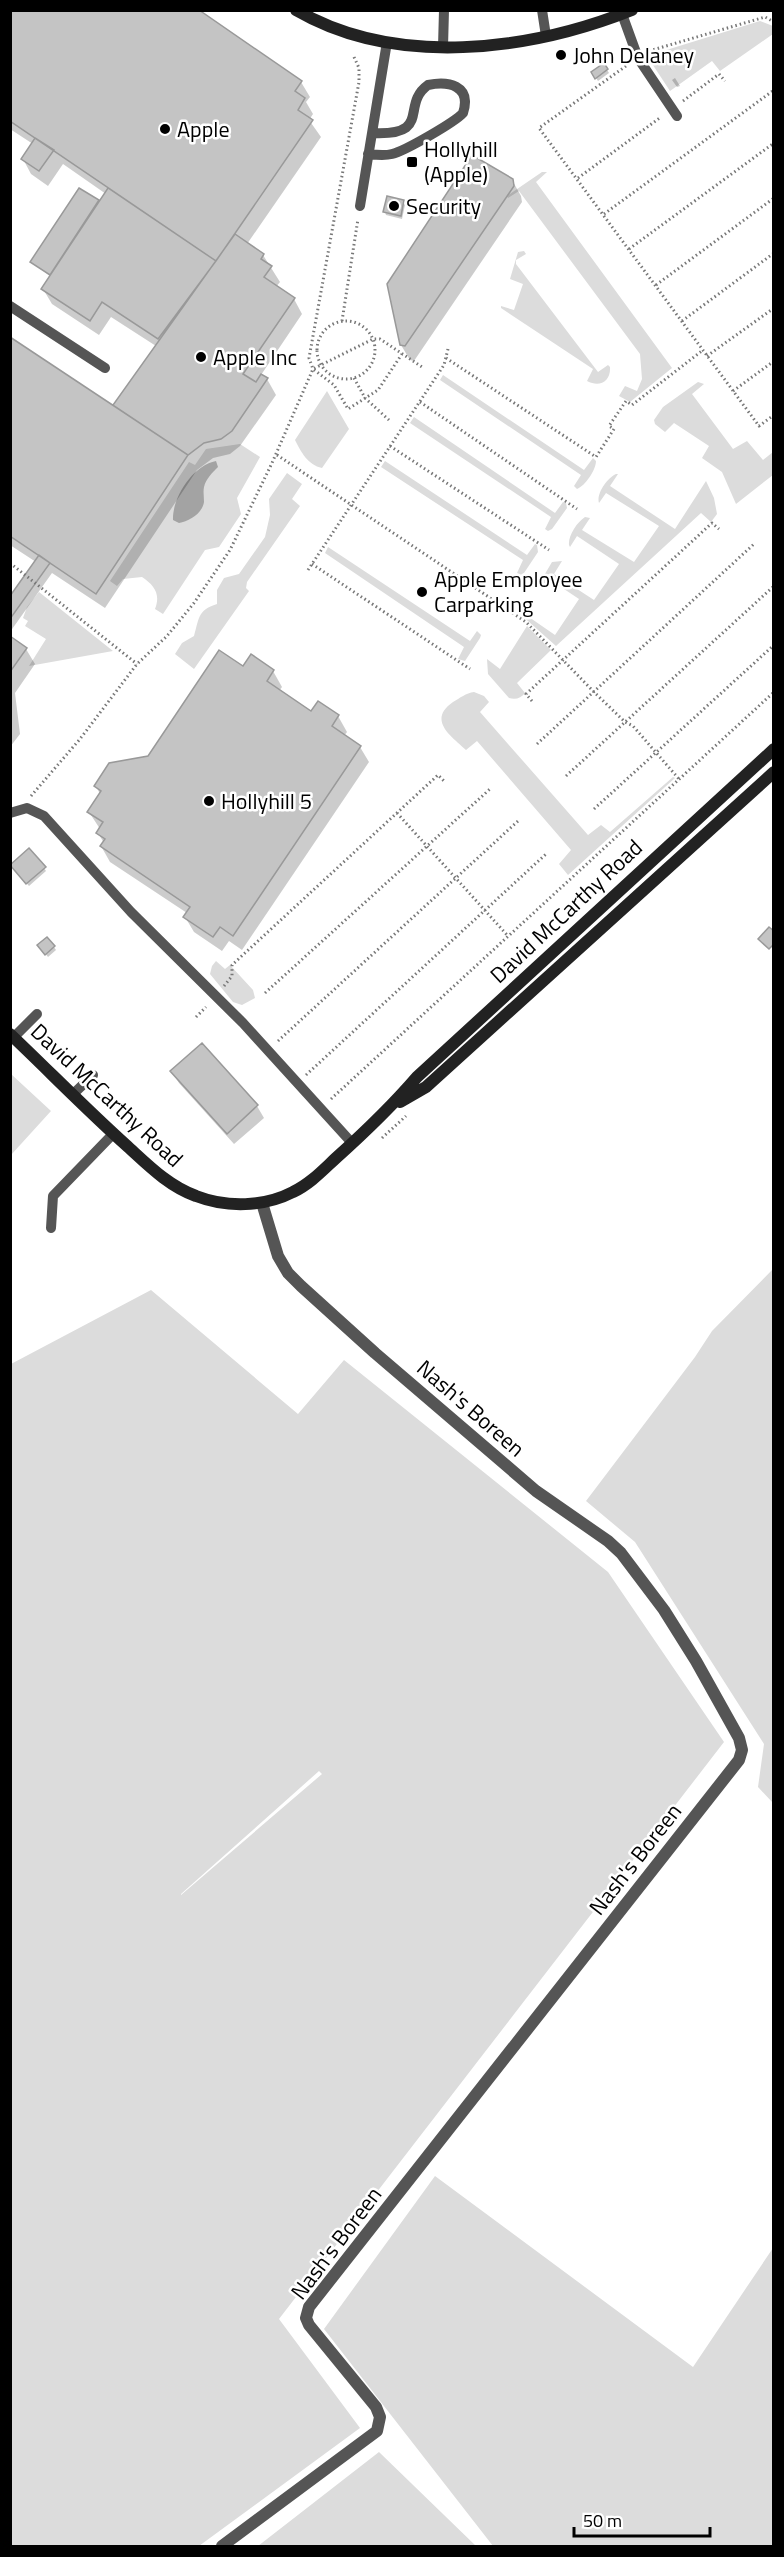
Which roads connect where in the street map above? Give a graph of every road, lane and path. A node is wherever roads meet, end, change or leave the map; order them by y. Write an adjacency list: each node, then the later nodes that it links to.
1 (296, 10): 6 (street)
2 (444, 10): 7 (lane)
3 (542, 10): 5 (lane)
4 (627, 12): 5 (street); 11 (lane)
5 (546, 36): 7 (street)
6 (387, 42): 7 (street); 12 (lane)
7 (443, 47)
8 (354, 57): 37 (path)
9 (725, 81): 11 (path)
10 (774, 90): 19 (path)
11 (675, 112): 16 (path)
12 (372, 133): 15 (lane); 15 (lane)
13 (547, 141): 16 (path)
14 (774, 143): 20 (path)
15 (368, 154): 18 (lane)
16 (578, 178): 19 (path)
17 (774, 198): 22 (path)
18 (360, 206): 25 (path)
19 (604, 214): 20 (path)
20 (629, 249): 22 (path)
21 (774, 253): 26 (path)
22 (656, 285): 26 (path)
23 (10, 306): 35 (lane)
24 (774, 308): 31 (path)
25 (342, 321): 27 (path); 34 (path)
26 (682, 321): 29 (path)
27 (373, 339): 30 (path); 34 (path); 38 (path)
28 (448, 349): 32 (path)
29 (703, 350): 31 (path); 32 (path)
30 (402, 354): 36 (path); 40 (path)
31 (707, 356): 39 (path)
32 (446, 358): 41 (path)
33 (774, 361): 39 (path)
34 (321, 365): 37 (path); 38 (path)
35 (105, 368)
36 (422, 368)
37 (313, 369): 40 (path); 45 (path)
38 (354, 378): 40 (path)
39 (733, 391): 42 (path)
40 (365, 399): 43 (path)
41 (419, 402): 44 (path); 47 (path)
42 (774, 415)
43 (389, 420)
44 (390, 446): 46 (path); 50 (path)
45 (276, 454): 46 (path); 57 (path)
46 (351, 505): 52 (path); 56 (path)
47 (578, 509)
48 (719, 529): 56 (path)
49 (754, 544): 59 (path)
50 (549, 550)
51 (10, 563): 57 (path)
52 (312, 564): 53 (path); 58 (path)
53 (308, 570)
54 (774, 586): 62 (path)
55 (774, 645): 65 (path)
56 (564, 660): 59 (path); 61 (path)
57 (137, 664): 72 (path)
58 (470, 669)
59 (594, 692): 62 (path); 63 (path)
60 (774, 692): 68 (path)
61 (532, 700)
62 (625, 722): 65 (path); 67 (path)
63 (537, 744)
64 (774, 749): 88 (street, David McCarthy Road)
65 (656, 753): 68 (path); 71 (path)
66 (774, 772): 88 (street, David McCarthy Road)
67 (566, 776)
68 (679, 779): 79 (path)
69 (444, 781): 73 (path)
70 (489, 789): 75 (path)
71 (594, 809)
72 (15, 811): 81 (lane)
73 (397, 813): 75 (path); 81 (path)
74 (518, 821): 77 (path)
75 (426, 846): 77 (path); 80 (path)
76 (546, 854): 78 (path)
77 (455, 878): 78 (path); 84 (path)
78 (486, 911): 79 (path); 86 (path)
79 (508, 936): 89 (path)
80 (265, 993)
81 (217, 996): 84 (lane)
82 (37, 1014): 83 (lane)
83 (12, 1036): 87 (street, David McCarthy Road)
84 (268, 1050): 86 (lane)
85 (93, 1075): 87 (lane)
86 (297, 1083): 89 (lane)
87 (73, 1094): 90 (street, David McCarthy Road)
88 (391, 1108): 91 (street, David McCarthy Road)
89 (321, 1109): 91 (lane)
90 (113, 1134): 92 (street, David McCarthy Road); 93 (lane)
91 (352, 1143): 92 (street, David McCarthy Road)
92 (262, 1203): 94 (street, Nash's Boreen)
93 (51, 1228)
94 (222, 2547)

